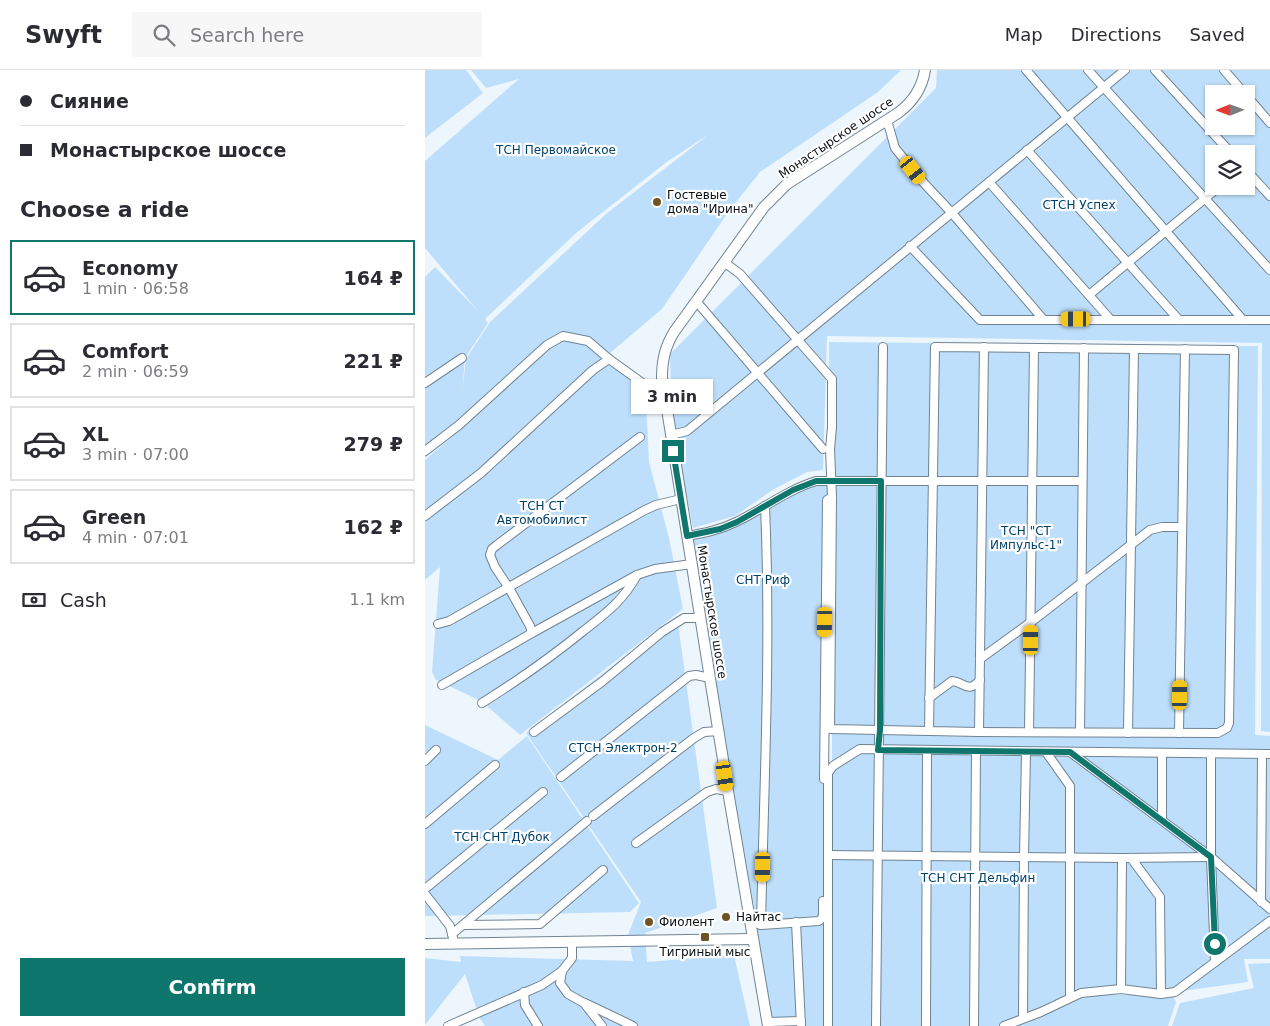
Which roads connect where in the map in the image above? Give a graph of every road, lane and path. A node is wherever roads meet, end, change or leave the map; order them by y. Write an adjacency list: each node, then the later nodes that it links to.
1 (925, 70): 11 (main road, Монастырское шоссе)
2 (1026, 70): 10 (street)
3 (1088, 70): 8 (street)
4 (1125, 70): 8 (street)
5 (1155, 70): 13 (street)
6 (1224, 70): 7 (street)
7 (1238, 85)
8 (1103, 88): 10 (street); 19 (street)
9 (1255, 105): 12 (street)
10 (1067, 117): 14 (street); 21 (street)
11 (887, 120): 20 (street); 23 (main road, Монастырское шоссе)
12 (1270, 123)
13 (1224, 145)
14 (1027, 150): 16 (street); 24 (street)
15 (1255, 180): 18 (street)
16 (989, 182): 20 (street); 26 (street)
17 (1210, 195): 19 (street)
18 (1270, 196)
19 (1206, 199): 21 (street); 25 (street)
20 (951, 212): 22 (street); 28 (street)
21 (1166, 232): 24 (street); 31 (street)
22 (910, 246): 28 (street); 33 (street)
23 (724, 262): 27 (main road, Монастырское шоссе); 33 (street)
24 (1128, 263): 26 (street); 30 (street)
25 (1270, 270)
26 (1089, 295): 29 (street)
27 (696, 301): 42 (street); 45 (main road, Монастырское шоссе)
28 (1043, 319): 29 (street)
29 (1111, 319): 30 (street)
30 (1179, 320): 31 (street)
31 (1243, 320): 32 (street)
32 (1270, 320)
33 (796, 339): 42 (street); 49 (street)
34 (883, 347): 50 (street)
35 (984, 347): 36 (street); 51 (street); 52 (street)
36 (1034, 348): 37 (street); 53 (street)
37 (1084, 348): 38 (street); 54 (street)
38 (1134, 349): 39 (street); 61 (street)
39 (1185, 350): 59 (street); 84 (street)
40 (462, 358): 43 (street)
41 (609, 359): 44 (street); 48 (street); 58 (street)
42 (757, 373): 45 (street); 47 (street)
43 (425, 382)
44 (655, 392)
45 (671, 435): 56 (main road, Монастырское шоссе)
46 (640, 437): 65 (street)
47 (823, 449)
48 (425, 451)
49 (832, 480): 50 (street); 55 (street); 57 (street)
50 (881, 481): 51 (street); 76 (street)
51 (933, 481): 52 (street); 74 (street)
52 (983, 481): 53 (street); 70 (street)
53 (1033, 481): 54 (street); 67 (street)
54 (1082, 481): 64 (street)
55 (832, 497): 76 (street); 119 (street)
56 (681, 499): 60 (main road, Монастырское шоссе); 65 (street)
57 (765, 506): 60 (street); 121 (street)
58 (425, 516)
59 (1182, 527): 61 (street); 84 (street)
60 (687, 536): 62 (main road, Монастырское шоссе)
61 (1132, 544): 64 (street); 83 (street)
62 (692, 564): 63 (street); 66 (main road, Монастырское шоссе)
63 (637, 575): 69 (street); 75 (street)
64 (1081, 583): 67 (street); 82 (street)
65 (509, 588): 68 (street); 69 (street)
66 (701, 618): 71 (main road, Монастырское шоссе); 79 (street)
67 (1031, 622): 70 (street); 81 (street)
68 (438, 624)
69 (531, 633): 73 (street)
70 (980, 659): 72 (street)
71 (710, 678): 77 (main road, Монастырское шоссе); 97 (street)
72 (980, 680): 74 (street); 80 (street)
73 (442, 685)
74 (929, 698): 78 (street)
75 (482, 703)
76 (880, 730): 78 (street); 86 (street)
77 (719, 731): 98 (main road, Монастырское шоссе); 120 (street)
78 (929, 731): 80 (street)
79 (534, 732)
80 (979, 732): 81 (street)
81 (1029, 732): 82 (street)
82 (1079, 732): 83 (street)
83 (1128, 733): 84 (street)
84 (1179, 733)
85 (436, 750): 95 (street)
86 (878, 750): 87 (street); 103 (street); 104 (street)
87 (927, 750): 88 (street); 105 (street)
88 (976, 751): 89 (street); 106 (street)
89 (1026, 752): 90 (street); 107 (street)
90 (1046, 752): 91 (street); 109 (street)
91 (1070, 752): 92 (street); 100 (street)
92 (1162, 754): 93 (street); 100 (street)
93 (1211, 754): 94 (street); 108 (street)
94 (1266, 754): 115 (street)
95 (425, 761)
96 (495, 765): 101 (street)
97 (561, 777)
98 (728, 791): 102 (street); 117 (main road, Монастырское шоссе)
99 (543, 792): 113 (street)
100 (1162, 820): 108 (street)
101 (425, 824)
102 (636, 843)
103 (828, 855): 104 (street); 140 (street)
104 (877, 855): 105 (street); 141 (street)
105 (927, 856): 106 (street); 142 (street)
106 (975, 857): 107 (street); 143 (street)
107 (1024, 857): 109 (street); 133 (street)
108 (1211, 857): 111 (street); 115 (street); 126 (street)
109 (1070, 858): 110 (street); 131 (street)
110 (1122, 858): 111 (street); 128 (street)
111 (1131, 858): 130 (street)
112 (603, 870): 120 (street)
113 (425, 888)
114 (425, 894): 122 (street)
115 (1261, 902): 116 (street)
116 (1270, 909)
117 (751, 921): 121 (street); 123 (main road, Монастырское шоссе)
118 (1270, 921): 126 (street)
119 (796, 922): 121 (street); 135 (street)
120 (463, 925): 122 (street)
121 (761, 925)
122 (453, 939): 124 (main road); 125 (main road)
123 (753, 939): 124 (main road); 134 (main road, Монастырское шоссе)
124 (571, 943): 127 (street)
125 (425, 944)
126 (1215, 962): 130 (street)
127 (562, 971): 129 (street); 132 (street)
128 (1121, 989): 130 (street); 131 (street)
129 (524, 992): 136 (street); 137 (street)
130 (1161, 994)
131 (1070, 997): 133 (street)
132 (584, 1003): 138 (street); 139 (street)
133 (1023, 1018): 144 (street)
134 (768, 1024): 135 (street)
135 (801, 1024)
136 (448, 1026)
137 (538, 1026)
138 (602, 1026)
139 (633, 1026)
140 (828, 1026)
141 (876, 1026)
142 (926, 1026)
143 (974, 1026)
144 (1004, 1026)

